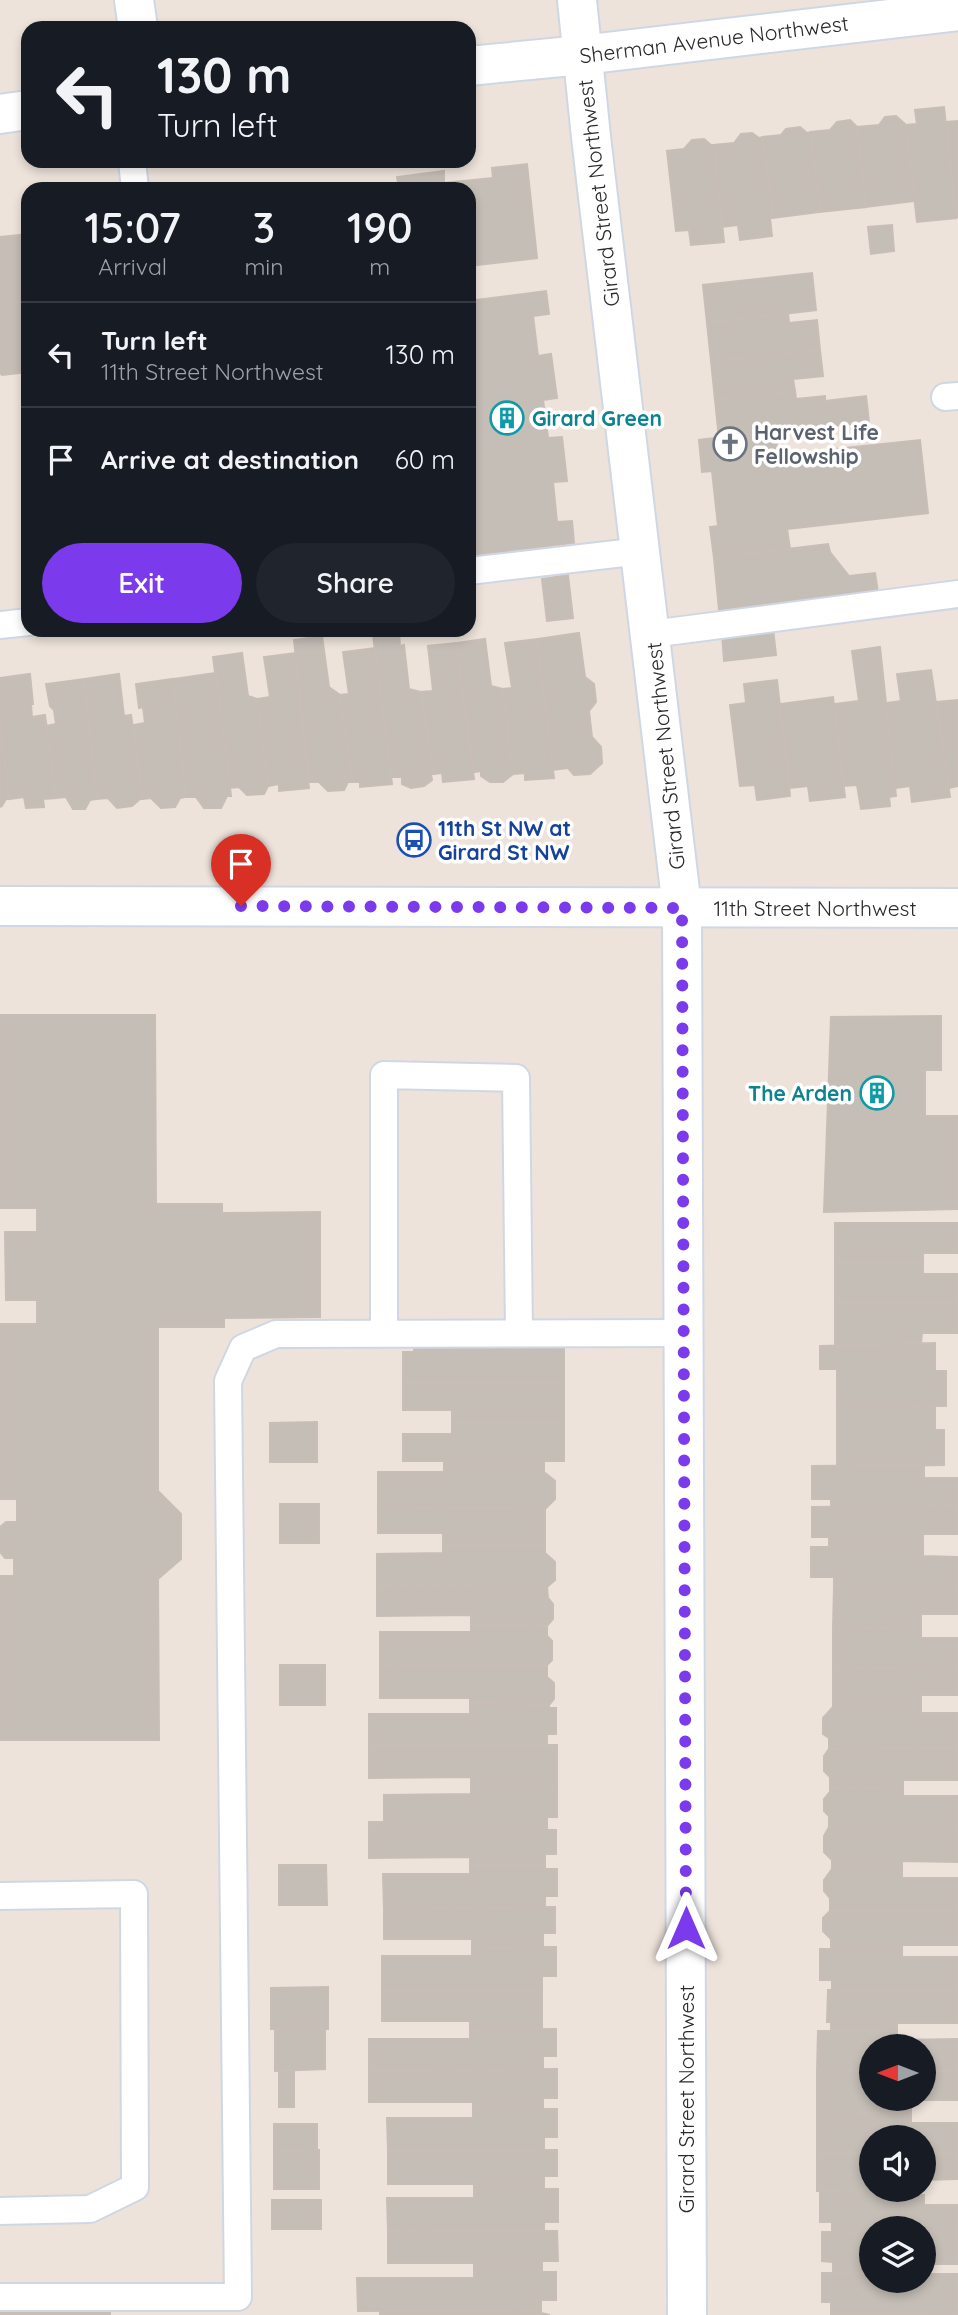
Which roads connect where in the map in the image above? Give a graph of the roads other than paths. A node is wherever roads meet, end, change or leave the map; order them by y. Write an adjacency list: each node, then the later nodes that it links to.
1 (134, 0): 4 (street)
2 (577, 0): 5 (street, Girard Street Northwest)
3 (958, 11): 5 (street, Sherman Avenue Northwest)
4 (137, 21)
5 (582, 55): 6 (street, Sherman Avenue Northwest); 9 (street, Girard Street Northwest)
6 (476, 64)
7 (21, 111): 8 (street)
8 (0, 114)
9 (641, 551): 10 (lane); 14 (street, Girard Street Northwest)
10 (476, 570)
11 (958, 594): 14 (lane)
12 (21, 623): 13 (lane)
13 (0, 625)
14 (651, 634): 16 (street, Girard Street Northwest)
15 (0, 906): 16 (street, 11th Street Northwest)
16 (682, 908): 17 (street, 11th Street Northwest); 20 (street, Girard Street Northwest)
17 (958, 908)
18 (384, 1333): 19 (lane); 19 (lane); 23 (lane)
19 (519, 1333): 20 (lane)
20 (684, 1333): 24 (street, Girard Street Northwest)
21 (0, 1896): 22 (lane)
22 (0, 2211)
23 (0, 2297)
24 (687, 2315)

